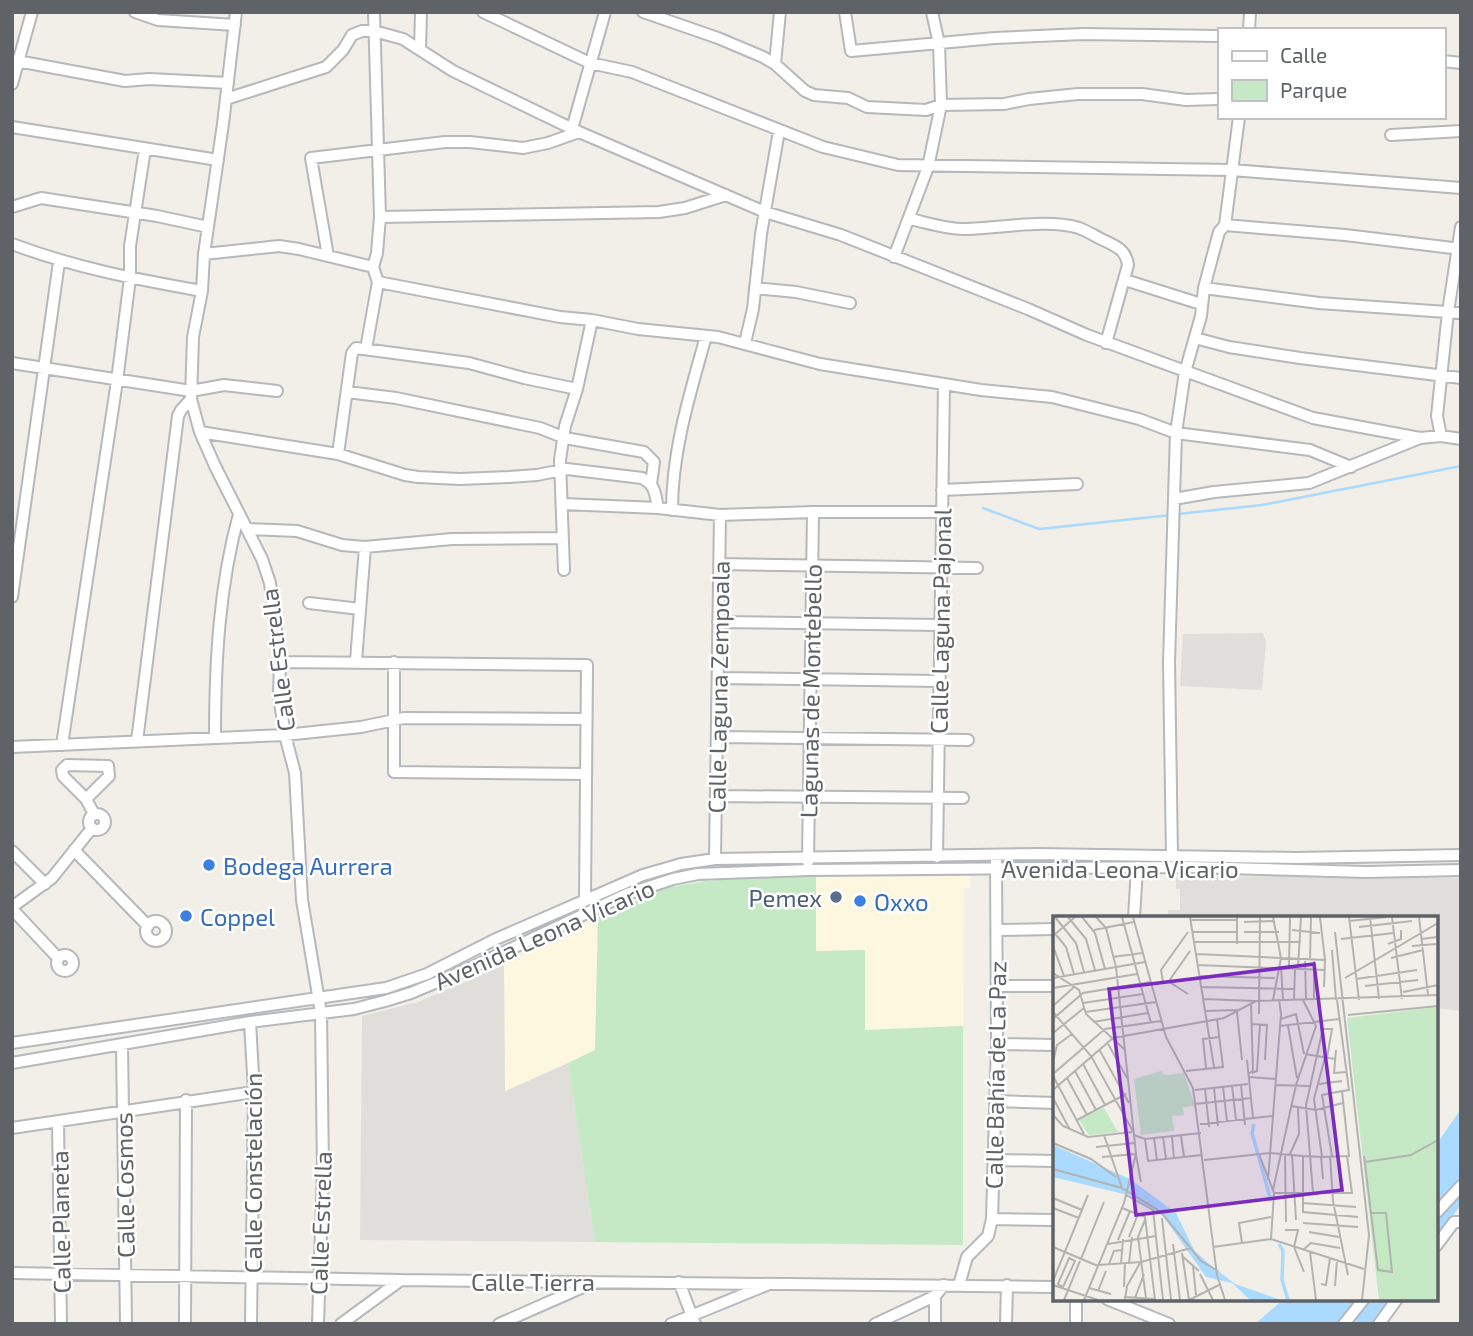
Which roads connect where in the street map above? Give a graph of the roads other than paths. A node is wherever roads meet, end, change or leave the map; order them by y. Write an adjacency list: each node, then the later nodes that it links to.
1 (32, 12): 17 (street)
2 (135, 12): 12 (street)
3 (236, 12): 12 (street, Calle Estrella)
4 (374, 12): 13 (street)
5 (421, 12): 16 (street)
6 (483, 12): 18 (street)
7 (605, 12): 18 (street)
8 (643, 12): 19 (street)
9 (780, 12): 19 (street)
10 (845, 12): 15 (street)
11 (932, 12): 15 (street)
12 (234, 25): 20 (street, Calle Estrella)
13 (374, 32): 16 (street); 22 (street); 32 (street)
14 (1218, 36): 15 (street)
15 (939, 44): 24 (street)
16 (419, 50): 27 (street)
17 (16, 61): 20 (street); 21 (street)
18 (590, 62): 27 (street); 28 (street)
19 (775, 64): 24 (street)
20 (228, 83): 22 (street, Calle Estrella)
21 (12, 84)
22 (226, 99): 33 (street, Calle Estrella)
23 (1218, 99): 24 (street)
24 (941, 105): 34 (street)
25 (1239, 119): 35 (street)
26 (12, 127): 31 (street)
27 (575, 131): 32 (street); 37 (street)
28 (779, 131): 34 (street); 40 (street)
29 (1461, 131): 30 (street)
30 (1391, 135)
31 (145, 149): 33 (street); 39 (street)
32 (377, 149): 41 (street); 49 (street)
33 (218, 160): 44 (street, Calle Estrella)
34 (928, 167): 35 (street); 42 (street)
35 (1232, 170): 36 (street); 43 (street)
36 (1461, 188)
37 (726, 195): 40 (street); 41 (street)
38 (12, 207): 39 (street)
39 (135, 212): 44 (street); 53 (street)
40 (765, 212): 50 (street); 56 (street)
41 (380, 217): 52 (street)
42 (910, 219): 50 (street); 54 (street)
43 (1225, 225): 47 (street); 57 (street)
44 (208, 227): 48 (street, Calle Estrella)
45 (1461, 227): 47 (street)
46 (12, 244): 51 (street)
47 (1459, 249): 61 (street)
48 (204, 254): 49 (street); 58 (street, Calle Estrella)
49 (328, 256): 52 (street)
50 (894, 257): 67 (street)
51 (59, 262): 53 (street); 70 (street)
52 (373, 267): 55 (street)
53 (130, 278): 58 (street); 74 (street)
54 (1125, 280): 60 (street); 67 (street)
55 (377, 282): 63 (street); 68 (street)
56 (755, 288): 59 (street); 66 (street)
57 (1204, 288): 60 (street); 61 (street)
58 (202, 291): 79 (street, Calle Estrella)
59 (850, 303)
60 (1201, 304): 65 (street)
61 (1448, 312): 62 (street); 72 (street)
62 (1461, 313)
63 (592, 320): 64 (street); 76 (street)
64 (706, 336): 66 (street); 95 (street)
65 (1195, 338): 71 (street); 72 (street)
66 (745, 343): 75 (street)
67 (1107, 343): 71 (street)
68 (366, 349): 76 (street); 78 (street)
69 (12, 363): 70 (street)
70 (45, 369): 74 (street); 108 (street)
71 (1185, 372): 81 (street); 84 (street)
72 (1441, 377): 73 (street); 82 (street)
73 (1461, 378)
74 (117, 381): 79 (street); 129 (street)
75 (944, 384): 81 (street); 91 (street, Calle Laguna Pajonal)
76 (577, 389): 83 (street)
77 (277, 391): 79 (street)
78 (347, 392): 83 (street); 86 (street)
79 (191, 395): 80 (street, Calle Estrella); 128 (street)
80 (200, 432): 86 (street); 98 (street, Calle Estrella)
81 (1176, 433): 87 (street); 92 (street)
82 (1441, 436): 84 (street); 85 (street)
83 (565, 438): 88 (street); 89 (street)
84 (1420, 439): 87 (street)
85 (1461, 439)
86 (338, 454): 88 (street)
87 (1351, 467): 92 (street)
88 (560, 470): 89 (street); 93 (street)
89 (652, 484): 94 (street)
90 (1077, 484): 91 (street)
91 (942, 490): 97 (street, Calle Laguna Pajonal)
92 (1174, 499): 142 (street)
93 (563, 504): 94 (street); 101 (street)
94 (658, 508): 95 (street)
95 (672, 510): 99 (street)
96 (813, 512): 97 (street); 99 (street); 104 (street, Lagunas de Montebello)
97 (941, 512): 105 (street, Calle Laguna Pajonal)
98 (239, 514): 100 (street, Calle Estrella); 124 (street)
99 (720, 515): 103 (street, Calle Laguna Zempoala)
100 (248, 529): 102 (street); 115 (street, Calle Estrella)
101 (564, 538): 102 (street); 107 (street)
102 (365, 547): 110 (street)
103 (719, 564): 104 (street); 111 (street, Calle Laguna Zempoala)
104 (812, 566): 105 (street); 112 (street, Lagunas de Montebello)
105 (941, 567): 106 (street); 113 (street, Calle Laguna Pajonal)
106 (976, 568)
107 (564, 570)
108 (12, 597)
109 (309, 603): 110 (street)
110 (360, 609): 114 (street)
111 (718, 622): 112 (street); 117 (street, Calle Laguna Zempoala)
112 (811, 623): 113 (street); 118 (street, Lagunas de Montebello)
113 (940, 625): 119 (street, Calle Laguna Pajonal)
114 (356, 661): 115 (street); 116 (street)
115 (280, 662): 122 (street, Calle Estrella)
116 (394, 662): 120 (street); 121 (street)
117 (718, 678): 118 (street); 123 (street, Calle Laguna Zempoala)
118 (811, 679): 119 (street); 125 (street, Lagunas de Montebello)
119 (939, 681): 126 (street, Calle Laguna Pajonal)
120 (586, 719): 121 (street); 131 (street)
121 (394, 721): 122 (street); 131 (street)
122 (285, 735): 124 (street); 159 (street, Calle Estrella)
123 (717, 737): 125 (street); 132 (street, Calle Laguna Zempoala)
124 (215, 738): 128 (street)
125 (810, 738): 126 (street); 133 (street, Lagunas de Montebello)
126 (938, 740): 127 (street); 136 (street, Calle Laguna Pajonal)
127 (968, 740)
128 (137, 741): 129 (street)
129 (62, 745): 130 (street)
130 (12, 747)
131 (586, 774): 150 (street)
132 (716, 796): 133 (street); 144 (street, Calle Laguna Zempoala)
133 (809, 798): 136 (street); 143 (street, Lagunas de Montebello)
134 (963, 798): 136 (street)
135 (86, 799): 137 (street)
136 (937, 799): 141 (street, Calle Laguna Pajonal)
137 (74, 850): 149 (street); 153 (street)
138 (12, 851): 149 (street)
139 (996, 855): 141 (street, Avenida Leona Vicario); 142 (street, Avenida Leona Vicario); 146 (street, Calle Bahía de La Paz)
140 (1461, 855): 142 (street, Avenida Leona Vicario)
141 (937, 857): 143 (street, Avenida Leona Vicario)
142 (1172, 857)
143 (808, 858): 144 (street, Avenida Leona Vicario); 147 (street, Lagunas de Montebello)
144 (715, 859): 150 (street, Avenida Leona Vicario)
145 (1137, 867): 146 (street, Avenida Leona Vicario); 148 (street, Avenida Leona Vicario); 152 (street)
146 (996, 868): 147 (street, Avenida Leona Vicario); 155 (street, Calle Bahía de La Paz)
147 (808, 870): 160 (street, Avenida Leona Vicario)
148 (1461, 870)
149 (44, 884): 151 (street)
150 (585, 901): 159 (street, Avenida Leona Vicario)
151 (12, 908): 156 (street)
152 (1134, 916)
153 (148, 926)
154 (1053, 929): 155 (street)
155 (997, 930): 157 (street, Calle Bahía de La Paz)
156 (58, 958)
157 (997, 986): 158 (street); 163 (street, Calle Bahía de La Paz)
158 (1053, 986)
159 (319, 998): 160 (street, Calle Estrella); 162 (street, Avenida Leona Vicario)
160 (321, 1013): 161 (street, Avenida Leona Vicario); 187 (street, Calle Estrella)
161 (250, 1023): 164 (street, Avenida Leona Vicario); 167 (street, Calle Constelación)
162 (12, 1043)
163 (997, 1044): 165 (street); 169 (street, Calle Bahía de La Paz)
164 (122, 1045): 166 (street, Avenida Leona Vicario); 171 (street, Calle Cosmos)
165 (1053, 1045)
166 (12, 1063)
167 (254, 1092): 168 (street); 186 (street, Calle Constelación)
168 (186, 1100): 171 (street); 185 (street)
169 (995, 1101): 170 (street); 174 (street, Calle Bahía de La Paz)
170 (1053, 1103)
171 (122, 1111): 172 (street); 184 (street, Calle Cosmos)
172 (58, 1121): 173 (street); 183 (street, Calle Planeta)
173 (12, 1128)
174 (995, 1160): 175 (street); 178 (street, Calle Bahía de La Paz)
175 (1053, 1161)
176 (1461, 1186): 177 (street)
177 (1438, 1211)
178 (992, 1219): 179 (street); 193 (street, Calle Bahía de La Paz)
179 (1053, 1220)
180 (1461, 1222): 181 (street)
181 (1438, 1243)
182 (12, 1273): 183 (street, Calle Tierra)
183 (59, 1273): 184 (street, Calle Tierra); 202 (street, Calle Planeta)
184 (125, 1274): 185 (street, Calle Tierra); 203 (street, Calle Cosmos)
185 (186, 1276): 186 (street, Calle Tierra); 204 (street)
186 (252, 1277): 187 (street, Calle Tierra); 205 (street, Calle Constelación)
187 (318, 1278): 188 (street, Calle Tierra); 206 (street, Calle Estrella)
188 (401, 1280): 189 (street, Calle Tierra); 207 (street)
189 (594, 1282): 190 (street, Calle Tierra); 208 (street)
190 (679, 1282): 191 (street, Calle Tierra); 201 (street)
191 (774, 1282): 192 (street, Calle Tierra); 201 (street)
192 (944, 1285): 193 (street, Calle Tierra); 196 (street)
193 (959, 1285): 194 (street, Calle Tierra)
194 (1007, 1285): 195 (street, Calle Tierra); 212 (street)
195 (1053, 1286)
196 (935, 1296): 210 (street); 211 (street)
197 (1076, 1301): 213 (street)
198 (1112, 1301): 214 (street)
199 (1362, 1301): 215 (street)
200 (1396, 1301): 216 (street)
201 (693, 1320): 209 (street)
202 (61, 1324)
203 (126, 1324)
204 (185, 1324)
205 (251, 1324)
206 (318, 1324)
207 (341, 1324)
208 (499, 1324)
209 (671, 1324)
210 (876, 1324)
211 (935, 1324)
212 (1006, 1324)
213 (1076, 1324)
214 (1169, 1324)
215 (1344, 1324)
216 (1379, 1324)

